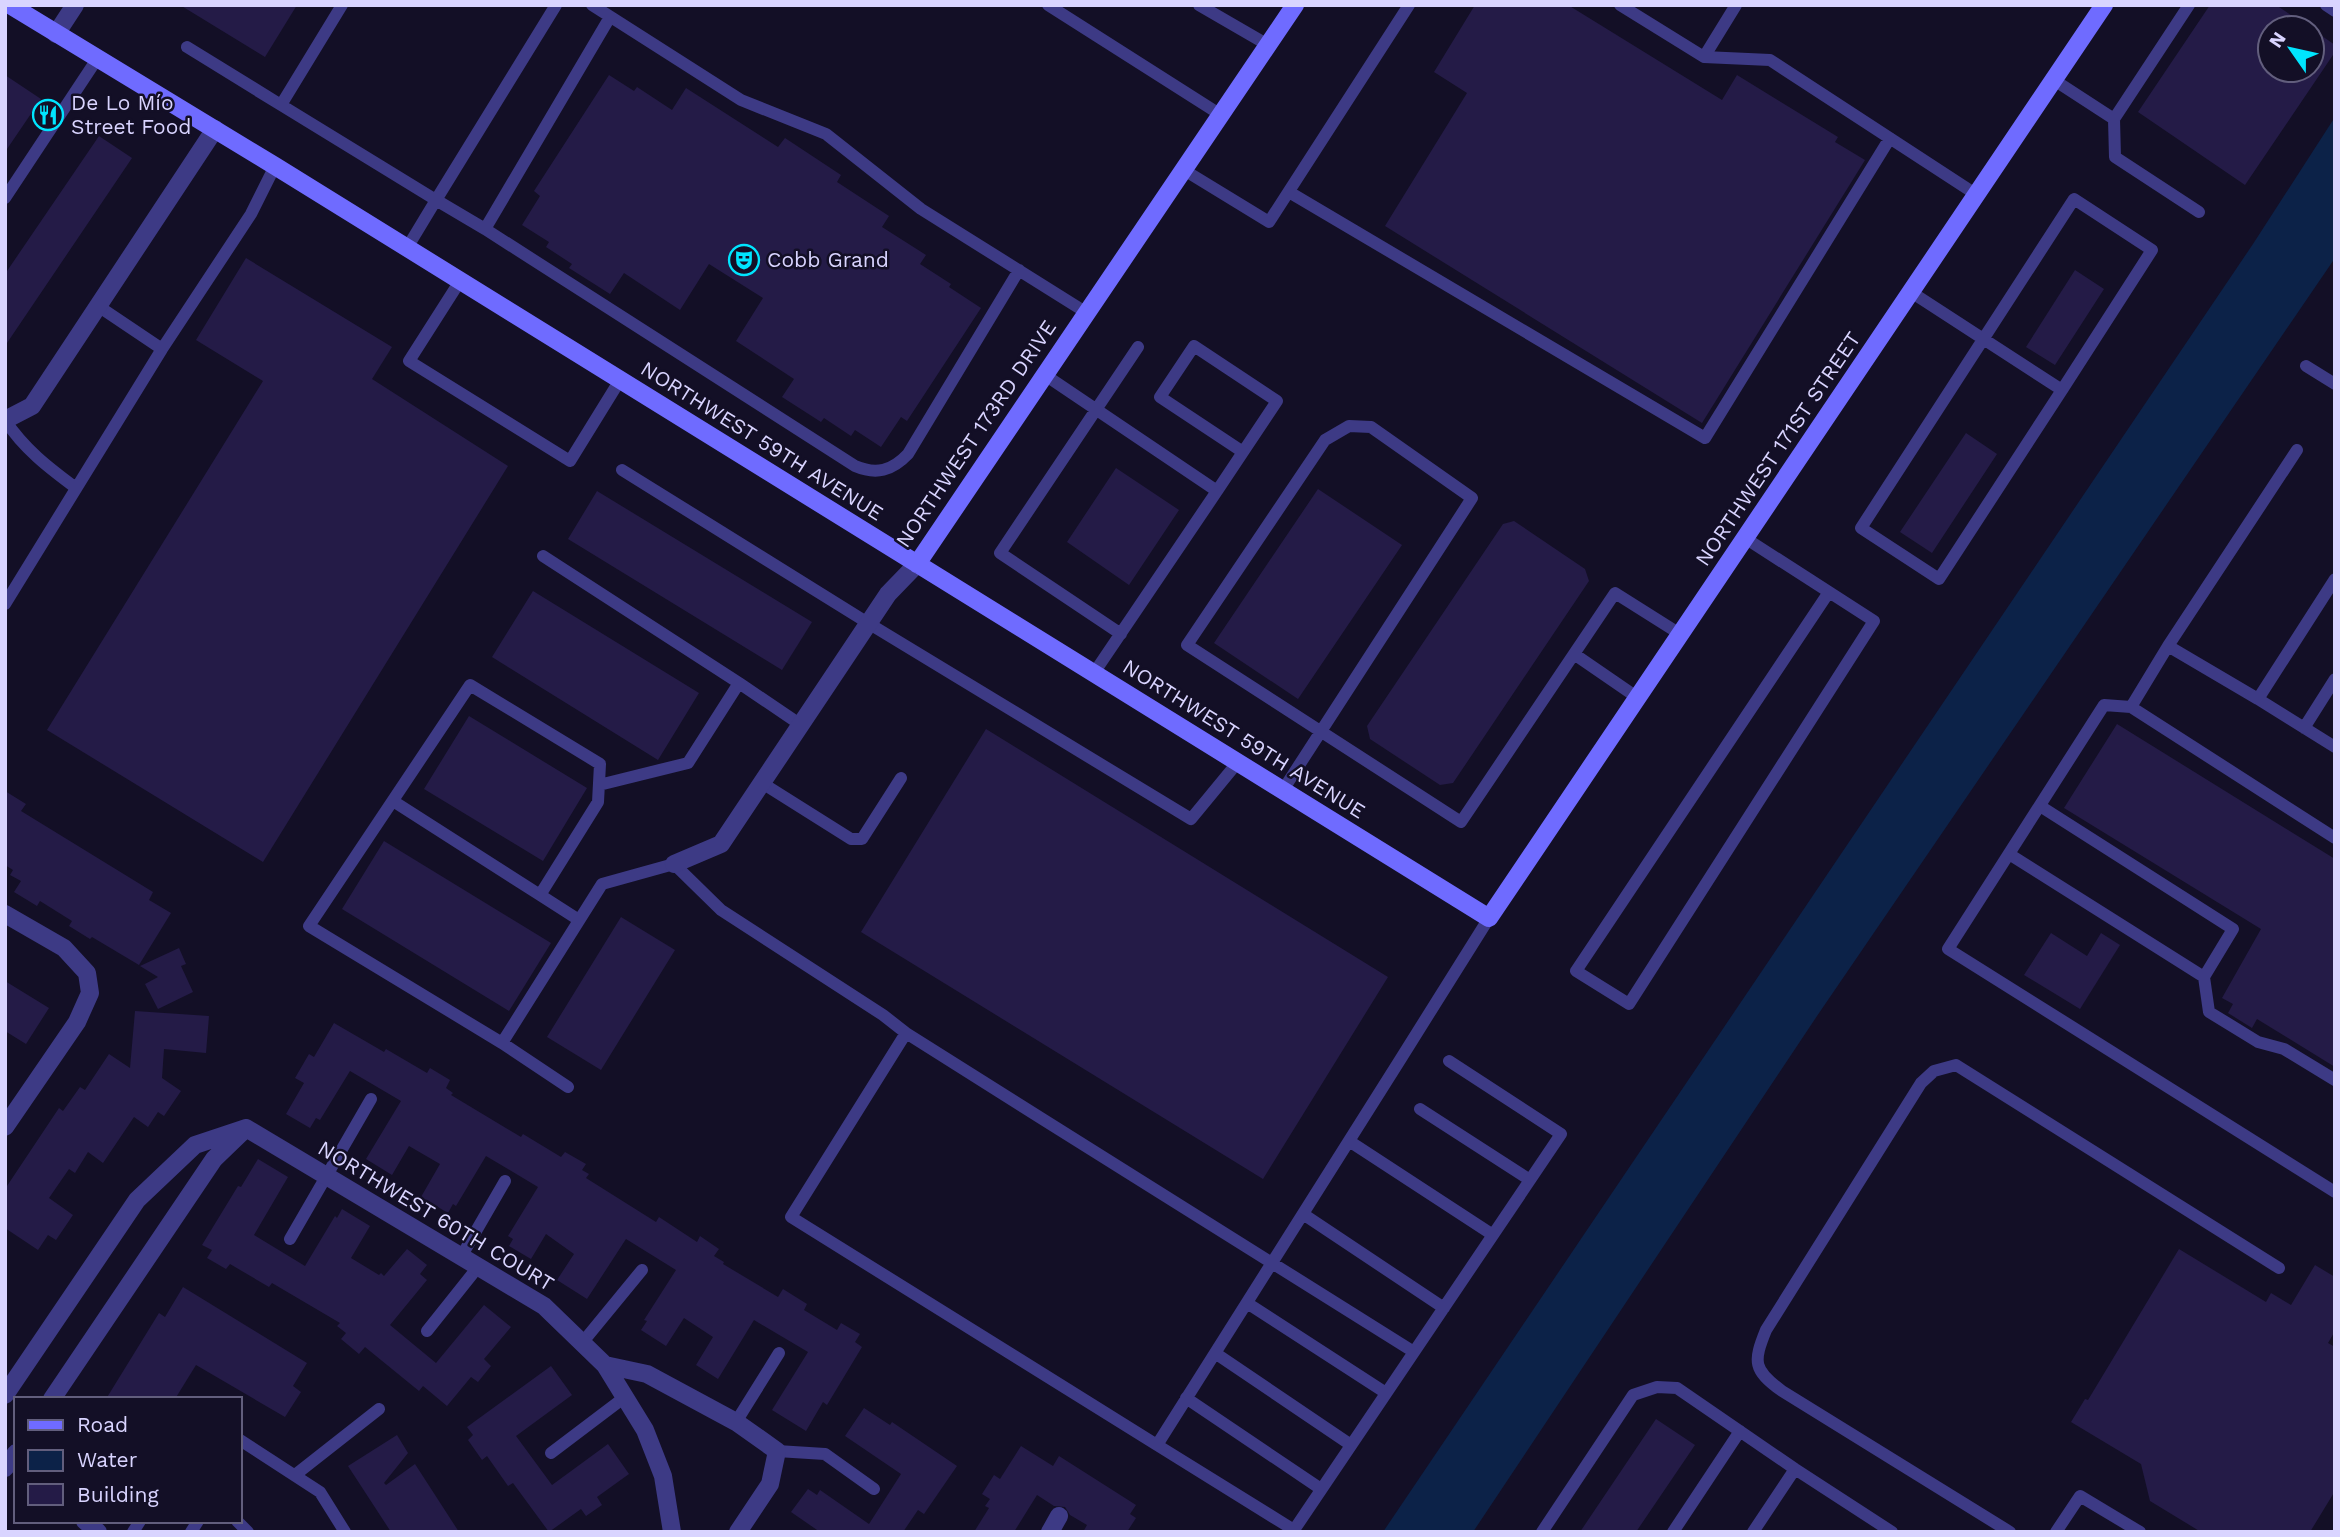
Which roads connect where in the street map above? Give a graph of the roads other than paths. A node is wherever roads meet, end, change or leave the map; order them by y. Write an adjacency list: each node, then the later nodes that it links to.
1 (10, 5): 17 (street, NORTHWEST 59TH AVENUE)
2 (75, 5): 17 (street)
3 (342, 5): 23 (lane)
4 (556, 5): 33 (lane)
5 (592, 5): 16 (lane)
6 (1048, 5): 24 (lane)
7 (1199, 5): 18 (lane)
8 (1295, 5): 18 (street, NORTHWEST 173RD DRIVE)
9 (1409, 5): 30 (lane)
10 (1620, 5): 20 (lane)
11 (1736, 5): 20 (lane)
12 (2104, 5): 22 (street, NORTHWEST 171ST STREET)
13 (2189, 5): 25 (lane)
14 (2326, 5): 15 (lane)
15 (2335, 11)
16 (610, 17): 35 (lane); 37 (lane)
17 (56, 34): 21 (street, NORTHWEST 59TH AVENUE)
18 (1268, 45): 24 (street, NORTHWEST 173RD DRIVE)
19 (187, 47): 23 (lane)
20 (1704, 57): 27 (lane)
21 (97, 59): 26 (street, NORTHWEST 59TH AVENUE); 32 (lane)
22 (2054, 80): 25 (lane); 31 (street, NORTHWEST 171ST STREET)
23 (281, 105): 33 (lane)
24 (1221, 115): 29 (street, NORTHWEST 173RD DRIVE)
25 (2114, 120): 34 (lane)
26 (215, 129): 28 (street, NORTHWEST 59TH AVENUE); 40 (street)
27 (1890, 138): 30 (lane); 31 (lane)
28 (275, 166): 36 (street, NORTHWEST 59TH AVENUE); 44 (lane)
29 (1184, 170): 30 (lane); 41 (street, NORTHWEST 173RD DRIVE)
30 (1289, 191)
31 (1977, 195): 39 (street, NORTHWEST 171ST STREET)
32 (5, 198)
33 (436, 200): 35 (lane); 36 (lane)
34 (2199, 212)
35 (485, 229): 37 (lane)
36 (407, 248): 38 (street, NORTHWEST 59TH AVENUE)
37 (1019, 270): 41 (lane)
38 (460, 281): 47 (street, NORTHWEST 59TH AVENUE); 47 (lane)
39 (1911, 292): 42 (lane); 57 (street, NORTHWEST 171ST STREET)
40 (98, 306): 44 (lane); 51 (street)
41 (1087, 313): 46 (street, NORTHWEST 173RD DRIVE)
42 (1983, 339): 49 (lane); 49 (lane); 49 (lane)
43 (1138, 348): 50 (lane)
44 (162, 349): 55 (lane)
45 (2306, 366): 48 (lane)
46 (1045, 375): 50 (lane); 59 (street, NORTHWEST 173RD DRIVE)
47 (620, 380): 59 (street, NORTHWEST 59TH AVENUE)
48 (2335, 384)
49 (2062, 390)
50 (1096, 410): 56 (lane); 64 (lane)
51 (5, 420): 55 (lane)
52 (2297, 450): 66 (lane)
53 (1243, 452): 53 (lane); 56 (lane)
54 (622, 470): 63 (lane)
55 (76, 488): 62 (lane)
56 (1217, 491): 64 (lane)
57 (1745, 538): 61 (lane); 65 (street, NORTHWEST 171ST STREET)
58 (543, 556): 70 (lane)
59 (917, 564): 63 (street, NORTHWEST 173RD DRIVE); 68 (street, NORTHWEST 59TH AVENUE)
60 (2335, 579): 72 (lane)
61 (1829, 592): 61 (lane)
62 (5, 604)
63 (868, 623): 74 (street, NORTHWEST 173RD DRIVE); 78 (lane)
64 (1121, 634): 68 (lane)
65 (1681, 634): 67 (lane); 71 (street, NORTHWEST 171ST STREET)
66 (2168, 646): 72 (lane); 73 (lane)
67 (1574, 654): 71 (lane); 76 (lane)
68 (1094, 673): 78 (street, NORTHWEST 59TH AVENUE)
69 (2335, 679): 75 (lane)
70 (739, 683): 74 (lane); 81 (lane)
71 (1637, 698): 90 (street, NORTHWEST 171ST STREET)
72 (2259, 699): 75 (lane)
73 (2131, 707): 84 (lane); 85 (lane)
74 (801, 725): 80 (street, NORTHWEST 173RD DRIVE)
75 (2304, 728): 77 (lane)
76 (1320, 731): 76 (lane); 82 (lane)
77 (2335, 747)
78 (1238, 762): 82 (street, NORTHWEST 59TH AVENUE)
79 (901, 778): 80 (lane)
80 (762, 783): 87 (street, NORTHWEST 173RD DRIVE)
81 (599, 785): 83 (lane); 88 (lane)
82 (1283, 790): 90 (street, NORTHWEST 59TH AVENUE)
83 (393, 802): 88 (lane); 94 (lane)
84 (2040, 806): 86 (lane); 92 (lane)
85 (2335, 838)
86 (2009, 854): 92 (lane); 106 (lane)
87 (674, 864): 91 (lane); 93 (lane)
88 (540, 895): 91 (lane)
89 (5, 914): 100 (street)
90 (1489, 918): 102 (lane)
91 (579, 920): 94 (lane)
92 (2204, 976): 96 (lane)
93 (906, 1033): 111 (lane); 132 (lane)
94 (502, 1043): 97 (lane)
95 (1449, 1061): 104 (lane)
96 (2335, 1080)
97 (568, 1087)
98 (371, 1099): 103 (lane)
99 (1420, 1109): 104 (lane)
100 (5, 1127)
101 (246, 1128): 103 (street, NORTHWEST 60TH COURT); 124 (street); 125 (street)
102 (1349, 1141): 107 (lane); 108 (lane)
103 (326, 1177): 109 (lane); 110 (street, NORTHWEST 60TH COURT)
104 (1530, 1180): 108 (lane)
105 (505, 1181): 110 (lane)
106 (2335, 1192)
107 (1303, 1214): 111 (lane); 116 (lane)
108 (1493, 1234): 116 (lane)
109 (290, 1239)
110 (461, 1257): 112 (street, NORTHWEST 60TH COURT)
111 (1272, 1263): 115 (lane); 119 (lane)
112 (478, 1267): 117 (lane); 118 (street, NORTHWEST 60TH COURT)
113 (2279, 1268): 147 (lane)
114 (642, 1270): 118 (lane)
115 (1247, 1303): 121 (lane); 123 (lane)
116 (1444, 1308): 119 (lane)
117 (426, 1331)
118 (582, 1343): 122 (street, NORTHWEST 60TH COURT)
119 (1414, 1352): 123 (lane)
120 (779, 1353): 129 (lane)
121 (1215, 1353): 127 (lane); 133 (lane)
122 (605, 1365): 126 (street); 129 (street)
123 (1386, 1393): 133 (lane)
124 (5, 1395)
125 (53, 1397)
126 (625, 1397): 135 (lane); 141 (street)
127 (1186, 1398): 132 (lane); 139 (lane)
128 (379, 1409): 137 (lane)
129 (736, 1422): 134 (street)
130 (1740, 1431): 136 (lane); 143 (lane); 144 (lane)
131 (242, 1441): 137 (lane)
132 (1157, 1445): 139 (lane)
133 (1351, 1445): 139 (lane)
134 (777, 1451): 138 (lane); 142 (street)
135 (551, 1453)
136 (1796, 1469): 145 (lane); 146 (lane)
137 (295, 1475): 140 (lane)
138 (874, 1489)
139 (1321, 1489)
140 (345, 1532)
141 (673, 1532)
142 (738, 1532)
143 (1542, 1532)
144 (1673, 1532)
145 (1753, 1532)
146 (1892, 1532)
147 (2010, 1532)
148 (2056, 1532): 149 (lane)
149 (2140, 1532)

